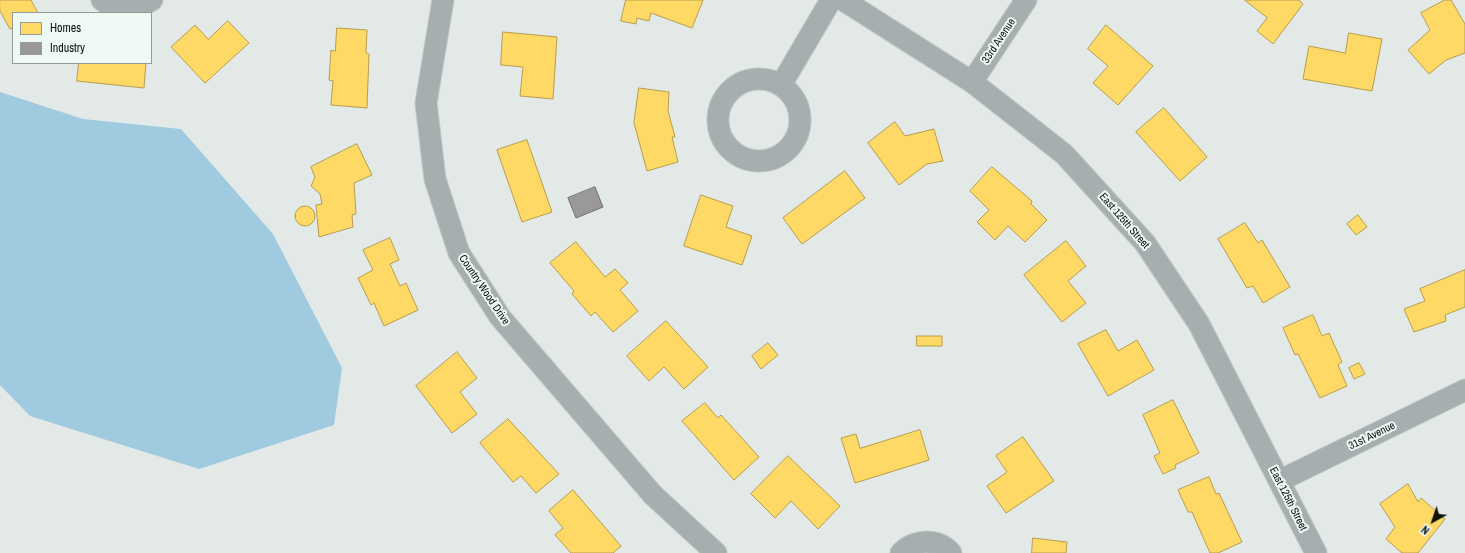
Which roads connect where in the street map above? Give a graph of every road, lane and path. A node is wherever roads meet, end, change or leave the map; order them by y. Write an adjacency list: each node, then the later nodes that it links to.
1 (102, 0): 2 (street)
2 (152, 0)
3 (443, 0): 11 (street, Country Wood Drive)
4 (830, 0): 8 (street)
5 (843, 0): 7 (street, East 125th Street)
6 (1026, 0): 7 (street, 33rd Avenue)
7 (972, 82): 10 (street, East 125th Street)
8 (781, 85)
9 (1465, 390): 10 (street, 31st Avenue)
10 (1279, 481): 14 (street, East 125th Street)
11 (716, 553)
12 (901, 553): 13 (street)
13 (951, 553)
14 (1316, 553)

